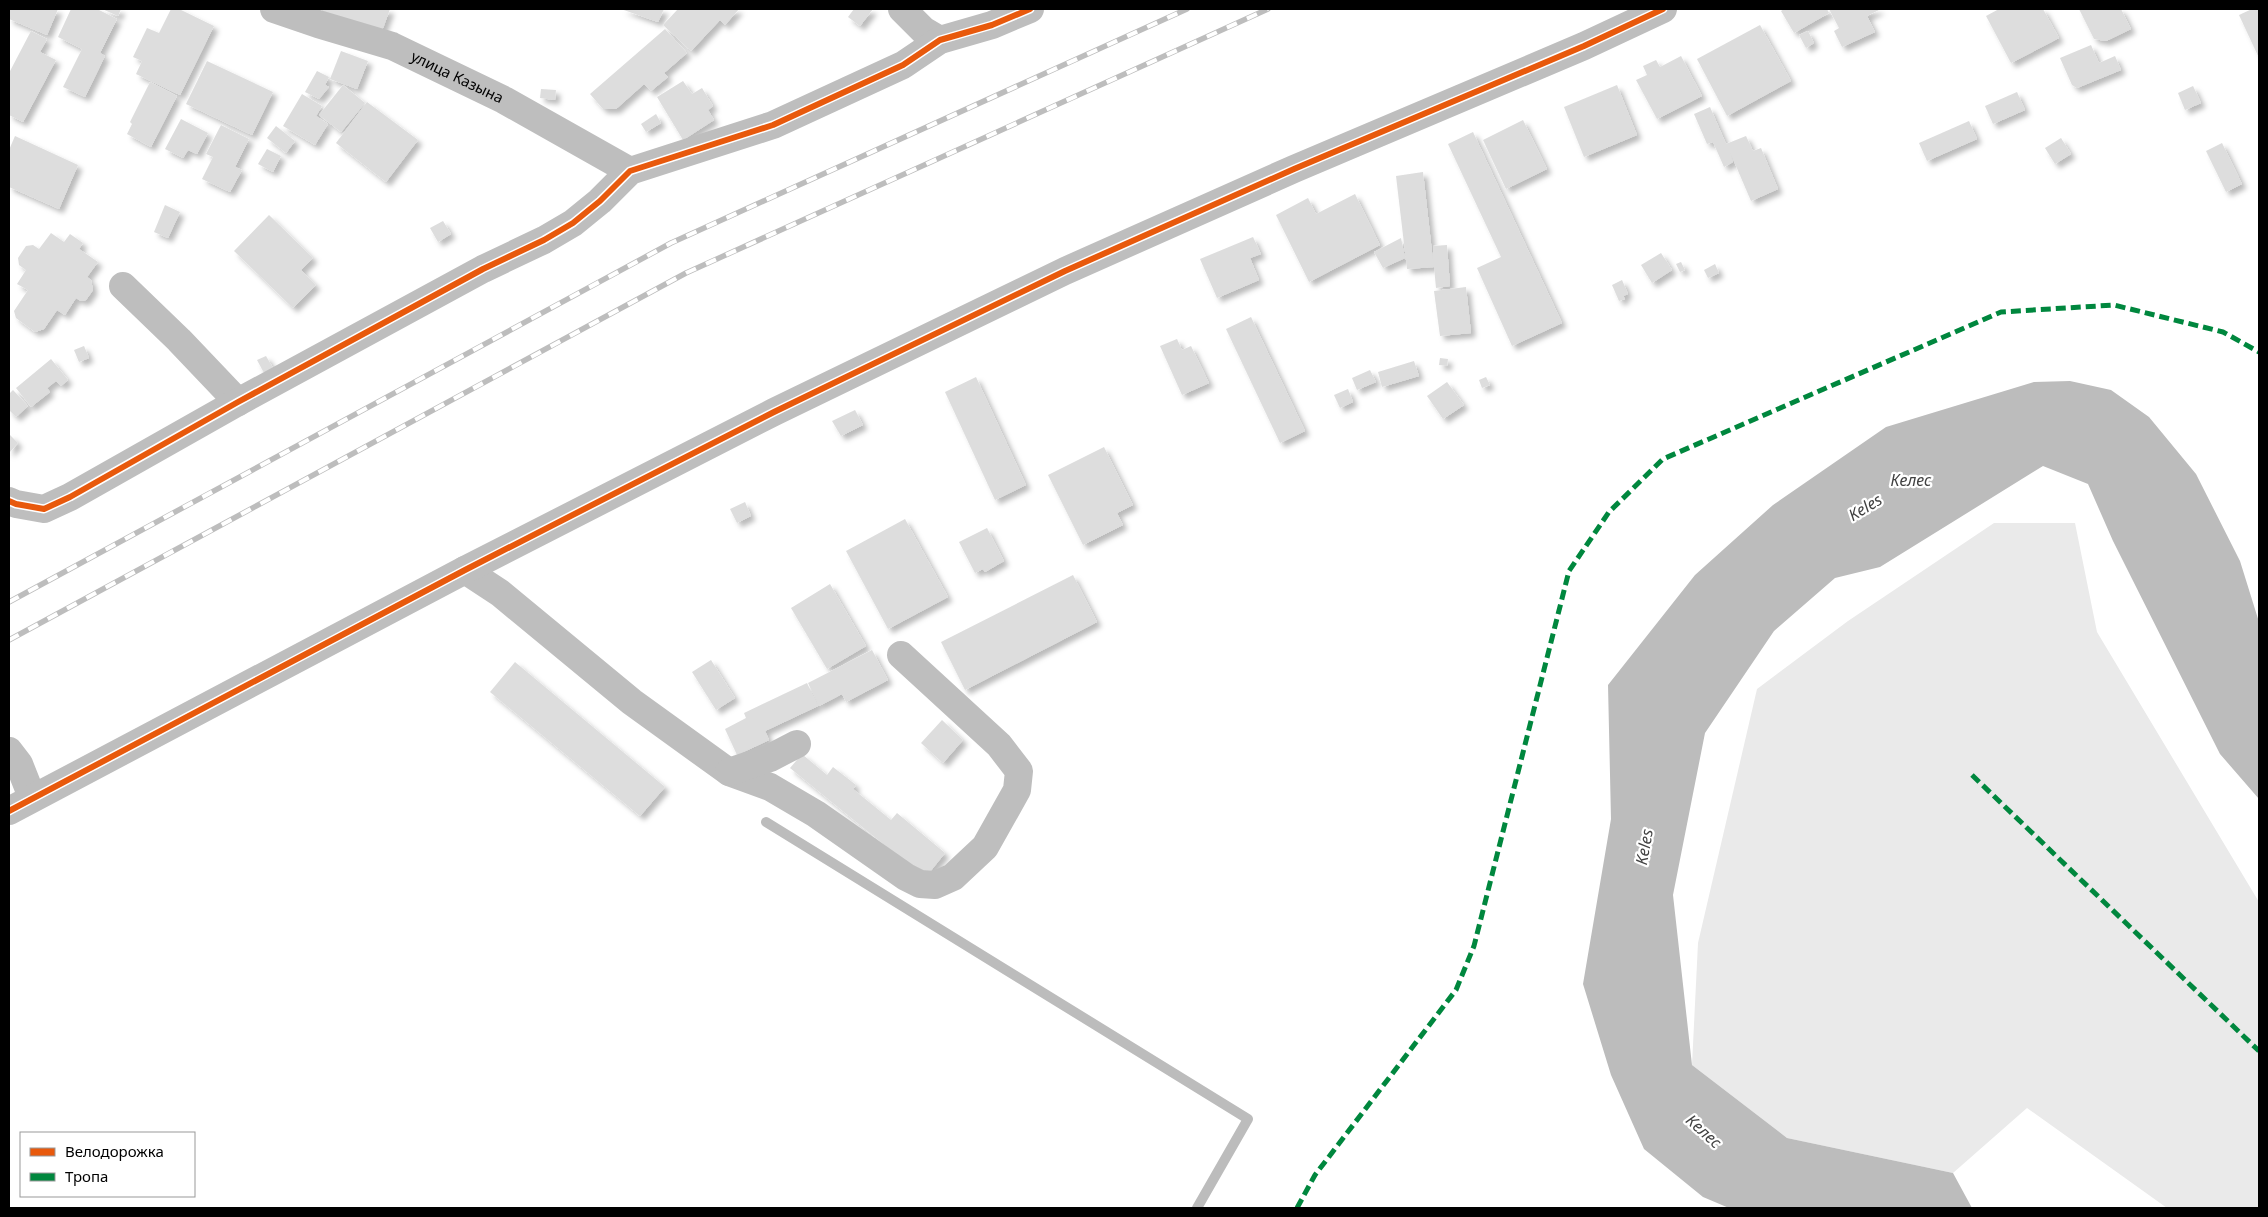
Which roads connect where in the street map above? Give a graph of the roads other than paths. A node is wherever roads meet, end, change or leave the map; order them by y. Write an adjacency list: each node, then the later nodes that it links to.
1 (274, 9): 6 (street, улица Казына)
2 (902, 9): 5 (street)
3 (1030, 9): 5 (street)
4 (1663, 9): 10 (street)
5 (940, 40): 6 (street)
6 (630, 171): 8 (street)
7 (123, 286): 8 (street)
8 (238, 402): 9 (street)
9 (9, 501)
10 (465, 570): 14 (street); 15 (street)
11 (901, 655): 14 (street)
12 (797, 744): 14 (street)
13 (9, 751): 15 (street)
14 (728, 772)
15 (32, 797): 16 (street)
16 (9, 811)

